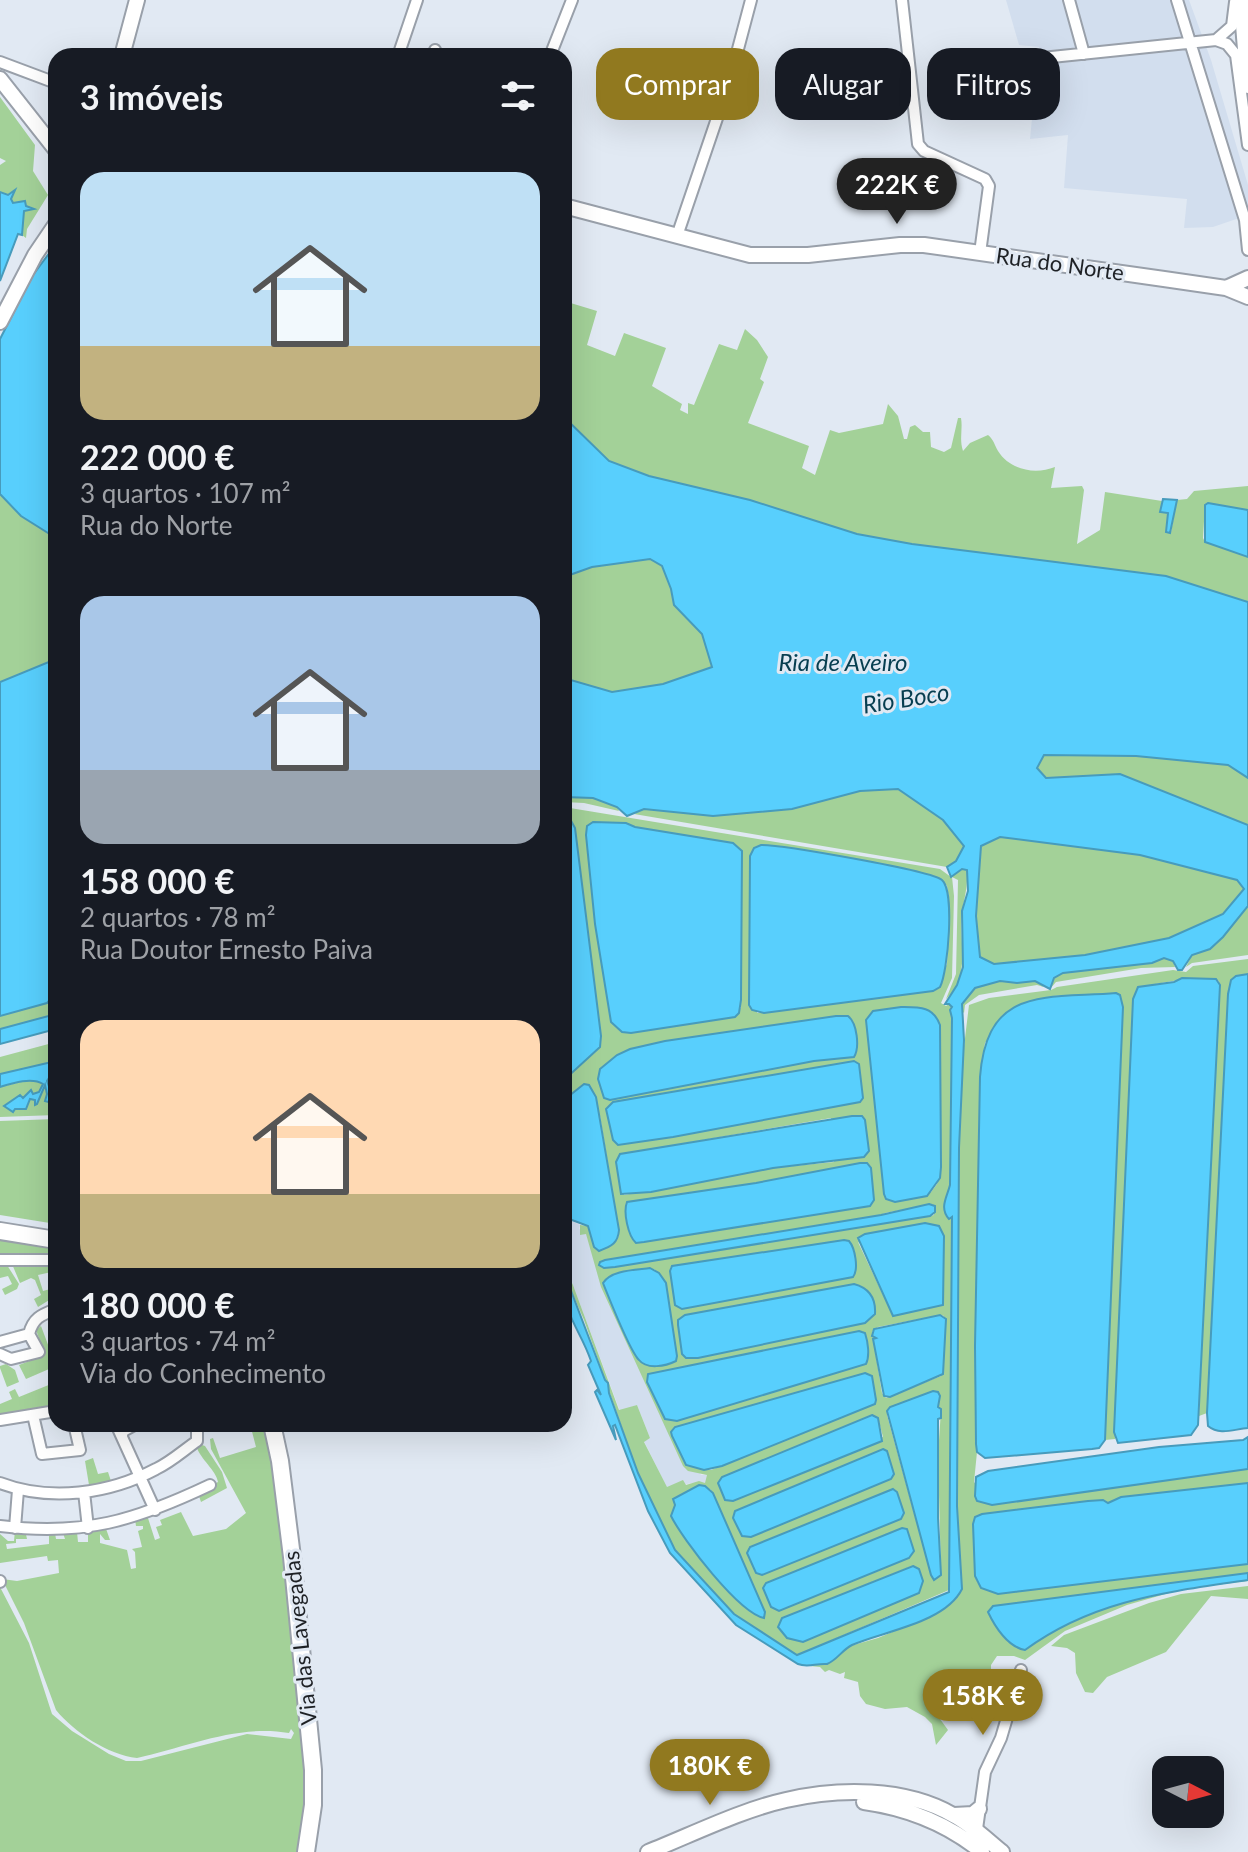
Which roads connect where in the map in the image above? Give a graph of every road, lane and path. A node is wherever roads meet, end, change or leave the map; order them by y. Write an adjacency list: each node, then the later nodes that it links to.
1 (137, 0): 11 (main road)
2 (417, 0): 12 (street)
3 (572, 0): 13 (street)
4 (751, 0): 25 (street)
5 (902, 0): 27 (street)
6 (1069, 0): 14 (street)
7 (1177, 0): 10 (street)
8 (1238, 0): 9 (street); 19 (main road)
9 (1216, 40): 10 (street); 21 (street)
10 (1193, 43): 14 (street); 26 (street)
11 (124, 48)
12 (401, 48)
13 (553, 48)
14 (1084, 54): 15 (street)
15 (1060, 56)
16 (0, 62): 18 (street)
17 (0, 79): 20 (main road)
18 (48, 80)
19 (1248, 86)
20 (48, 139)
21 (1248, 145)
22 (572, 208): 25 (main road, Rua do Norte)
23 (48, 226): 31 (main road)
24 (48, 236): 32 (main road)
25 (677, 236): 27 (main road, Rua do Norte)
26 (1248, 250)
27 (980, 253): 29 (main road, Rua do Norte)
28 (1248, 278): 29 (main road)
29 (1226, 288): 30 (main road, Rua do Norte)
30 (1248, 297)
31 (0, 310)
32 (0, 322)
33 (0, 1229): 34 (main road)
34 (48, 1236)
35 (0, 1260): 36 (street)
36 (48, 1260)
37 (48, 1312): 38 (street)
38 (29, 1334): 39 (street); 40 (street)
39 (0, 1342)
40 (0, 1354)
41 (48, 1412): 42 (street)
42 (33, 1415): 43 (street); 44 (street)
43 (0, 1420)
44 (76, 1432)
45 (120, 1432): 50 (street)
46 (123, 1432): 50 (street)
47 (197, 1432): 51 (street)
48 (275, 1432): 65 (main road, Via das Lavegadas)
49 (285, 1432): 66 (main road, Via das Lavegadas)
50 (122, 1435): 51 (street)
51 (140, 1476): 55 (street); 56 (street)
52 (0, 1483): 54 (street)
53 (210, 1485): 56 (street)
54 (18, 1490): 55 (street); 58 (street)
55 (84, 1492): 59 (street)
56 (155, 1510): 59 (street)
57 (0, 1526): 58 (street)
58 (15, 1528): 59 (street)
59 (88, 1528)
60 (1021, 1670): 61 (street)
61 (979, 1809): 62 (main road); 63 (street)
62 (954, 1815): 63 (main road); 67 (main road)
63 (977, 1831): 64 (street); 69 (main road)
64 (977, 1850): 68 (main road)
65 (306, 1852)
66 (313, 1852)
67 (648, 1852)
68 (665, 1852)
69 (1002, 1852)

